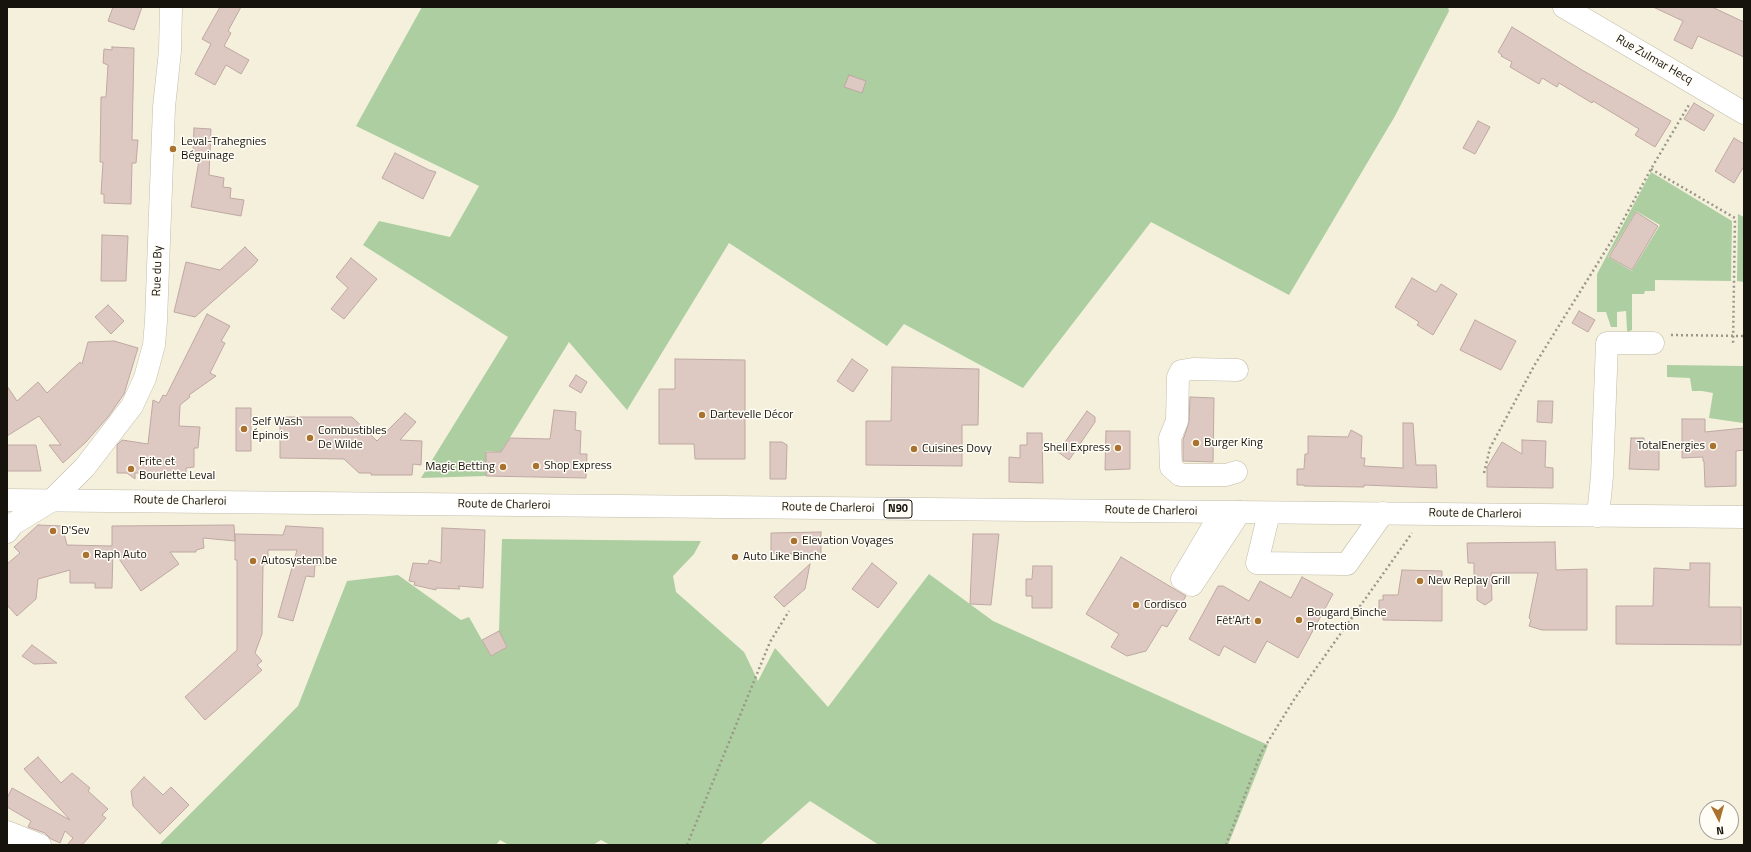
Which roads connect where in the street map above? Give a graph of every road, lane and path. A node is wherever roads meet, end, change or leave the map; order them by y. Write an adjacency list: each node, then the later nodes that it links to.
1 (171, 7): 14 (main road, Rue du By)
2 (1564, 7): 3 (main road, Rue Zulmar Hecq)
3 (1699, 87): 4 (main road, Rue Zulmar Hecq); 5 (path)
4 (1744, 113)
5 (1651, 169): 6 (path); 12 (path)
6 (1733, 336): 7 (path); 8 (path); 9 (path)
7 (1744, 336)
8 (1661, 339): 18 (main road)
9 (1733, 344)
10 (1236, 370): 11 (main road)
11 (1236, 472)
12 (1484, 473)
13 (7, 500): 14 (main road, Route de Charleroi / N90)
14 (51, 500): 15 (main road, Route de Charleroi / N90); 20 (main road, Rue du By)
15 (1269, 513): 16 (main road, Route de Charleroi / N90); 16 (main road)
16 (1383, 513): 17 (main road, Route de Charleroi / N90)
17 (1426, 514): 18 (main road, Route de Charleroi / N90); 25 (path)
18 (1598, 516): 19 (main road, Route de Charleroi / N90)
19 (1744, 517)
20 (7, 532)
21 (789, 611): 24 (path)
22 (7, 832): 23 (main road)
23 (40, 845)
24 (687, 845)
25 (1226, 845)

